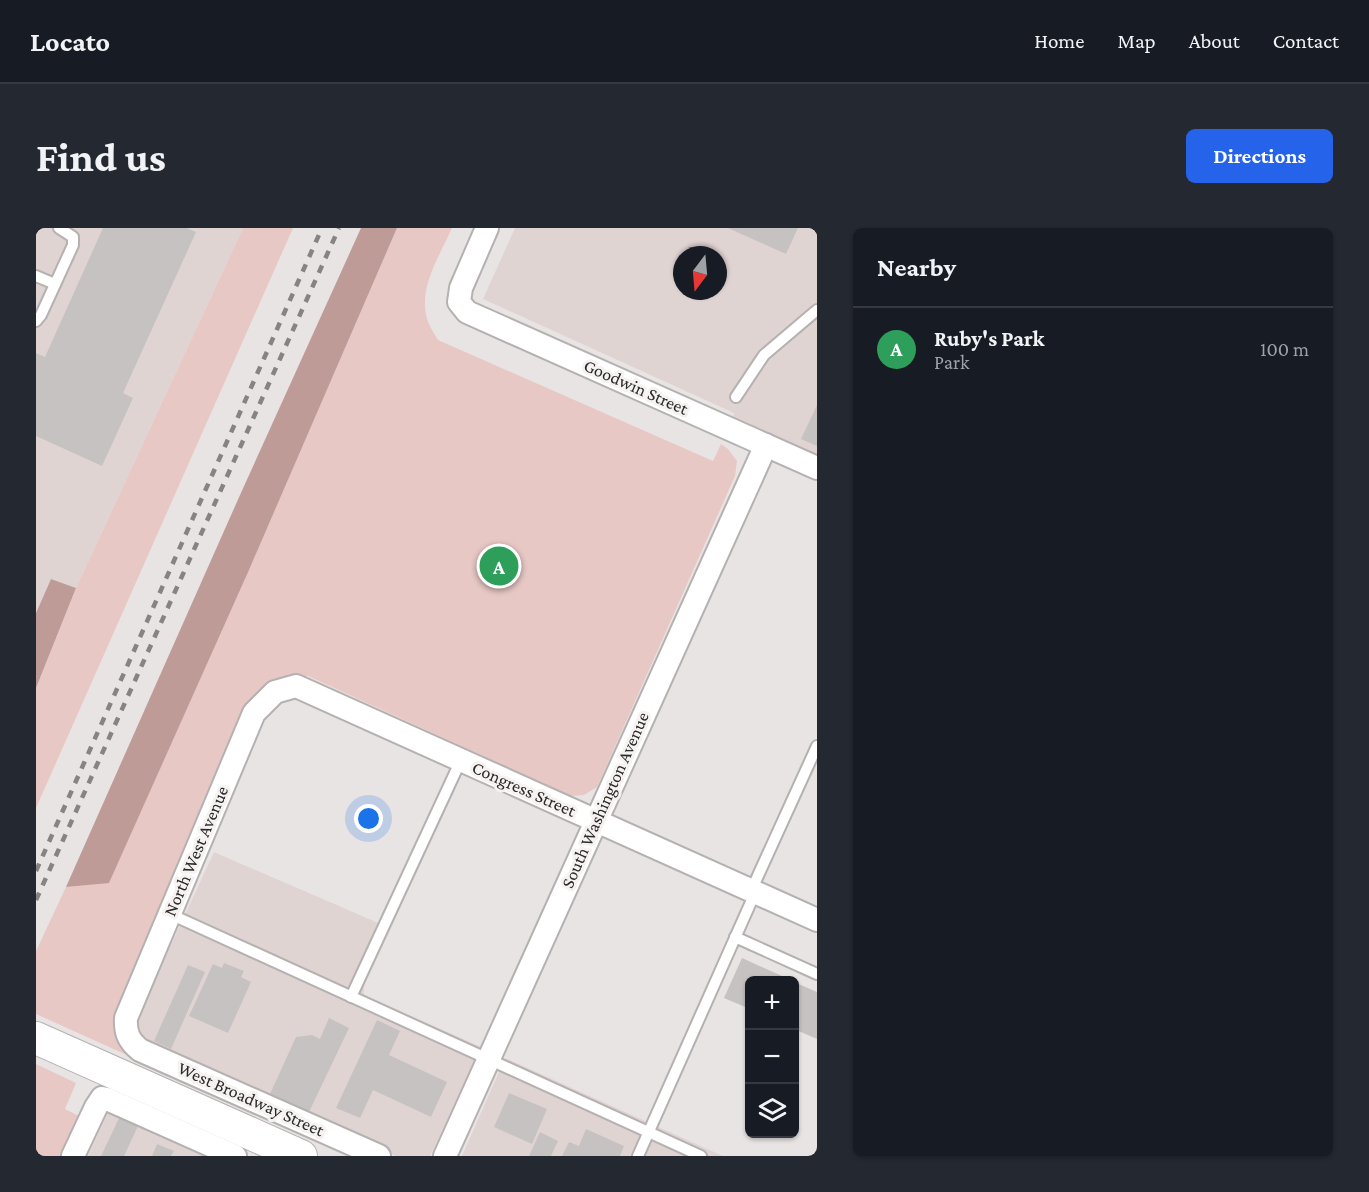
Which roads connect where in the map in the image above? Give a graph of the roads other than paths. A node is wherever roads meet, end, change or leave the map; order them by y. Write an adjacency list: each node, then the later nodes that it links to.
1 (59, 228): 4 (lane)
2 (487, 228): 8 (street, Goodwin Street)
3 (36, 276): 4 (lane)
4 (55, 284): 6 (lane)
5 (817, 310): 7 (lane)
6 (36, 321)
7 (736, 397)
8 (766, 445): 9 (street, Goodwin Street); 13 (street, South Washington Avenue)
9 (817, 468)
10 (296, 686): 12 (street, Congress Street); 15 (street, North West Avenue)
11 (817, 746): 14 (lane)
12 (461, 760): 13 (street, Congress Street); 19 (lane)
13 (596, 821): 14 (street, Congress Street); 22 (street, South Washington Avenue)
14 (753, 892): 16 (street, Congress Street); 17 (lane)
15 (170, 914): 19 (lane); 20 (street, North West Avenue)
16 (817, 920)
17 (735, 937): 18 (lane); 24 (lane)
18 (817, 974)
19 (351, 997): 22 (lane)
20 (128, 1037): 28 (street, West Broadway Street)
21 (36, 1038): 23 (main road, West Broadway Street)
22 (489, 1059): 24 (lane); 29 (street, South Washington Avenue)
23 (107, 1085): 25 (street); 26 (street); 27 (main road, West Broadway Street)
24 (649, 1132): 30 (lane); 31 (lane)
25 (73, 1156)
26 (235, 1156)
27 (301, 1156)
28 (379, 1156)
29 (445, 1156)
30 (638, 1156)
31 (701, 1156)

